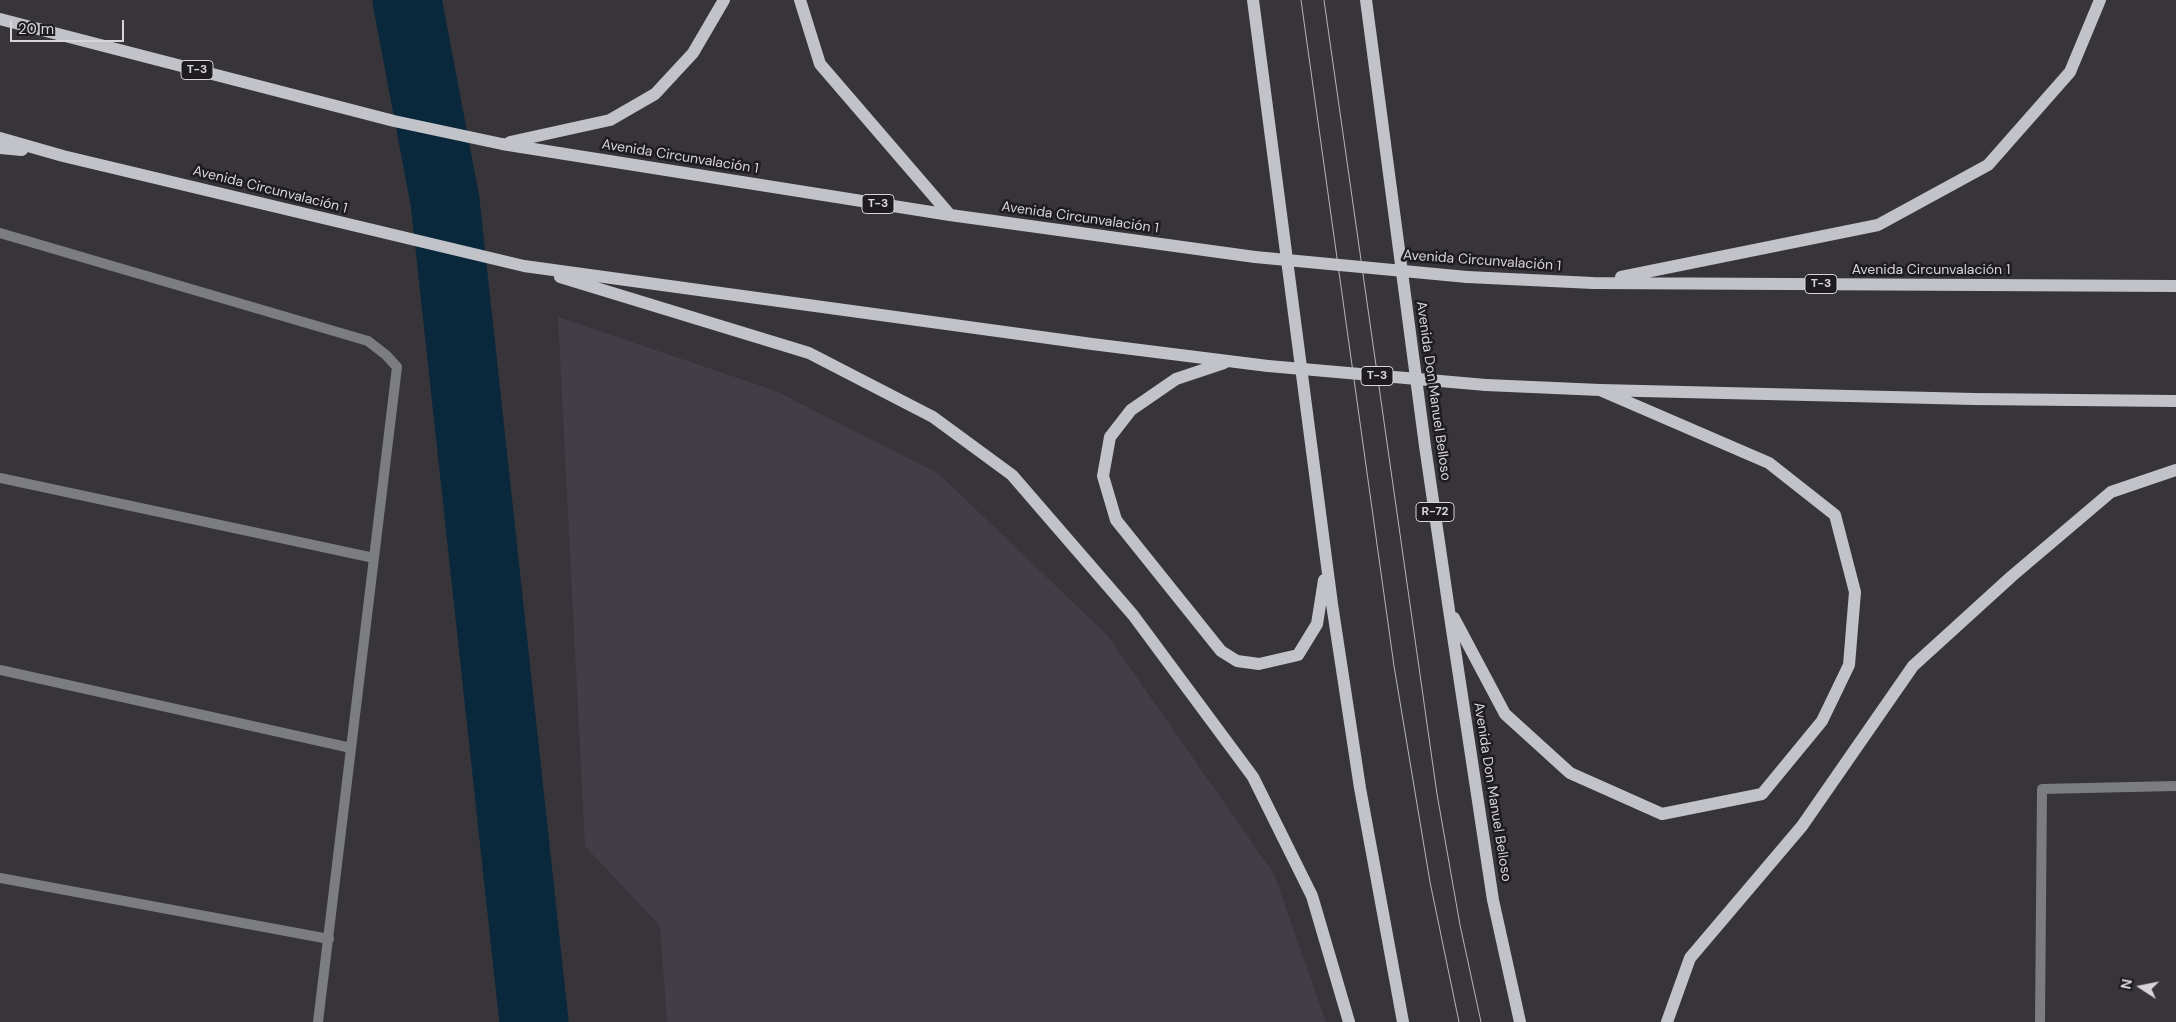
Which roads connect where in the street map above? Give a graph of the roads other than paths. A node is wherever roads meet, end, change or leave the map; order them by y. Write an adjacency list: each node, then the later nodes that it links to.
1 (724, 0): 10 (main road)
2 (800, 0): 13 (main road)
3 (1246, 0): 8 (main road)
4 (1253, 0): 8 (main road)
5 (1366, 0): 25 (main road, Avenida Don Manuel Belloso / R-72)
6 (2100, 0): 16 (main road)
7 (0, 19): 10 (main road, Avenida Circunvalación 1 / T-3)
8 (1258, 40): 24 (main road)
9 (0, 138): 12 (main road, Avenida Circunvalación 1 / T-3)
10 (502, 144): 13 (main road, Avenida Circunvalación 1 / T-3)
11 (0, 148): 12 (main road)
12 (63, 156): 15 (main road, Avenida Circunvalación 1 / T-3)
13 (950, 215): 16 (main road, Avenida Circunvalación 1 / T-3, bridge)
14 (0, 233): 23 (street)
15 (524, 266): 18 (main road, Avenida Circunvalación 1 / T-3); 32 (main road)
16 (1593, 283): 17 (main road, Avenida Circunvalación 1 / T-3)
17 (2176, 286)
18 (1229, 362): 19 (main road, Avenida Circunvalación 1 / T-3, bridge); 24 (main road)
19 (1600, 390): 20 (main road, Avenida Circunvalación 1 / T-3); 25 (main road)
20 (2176, 401)
21 (2176, 470): 35 (main road)
22 (0, 478): 23 (street)
23 (374, 558): 27 (street)
24 (1326, 565): 33 (main road)
25 (1449, 610): 34 (main road, Avenida Don Manuel Belloso / R-72)
26 (0, 670): 27 (street)
27 (351, 748): 30 (street)
28 (2176, 786): 36 (street)
29 (0, 878): 30 (street)
30 (329, 939): 31 (street)
31 (318, 1022)
32 (1349, 1022)
33 (1403, 1022)
34 (1520, 1022)
35 (1667, 1022)
36 (2040, 1022)

